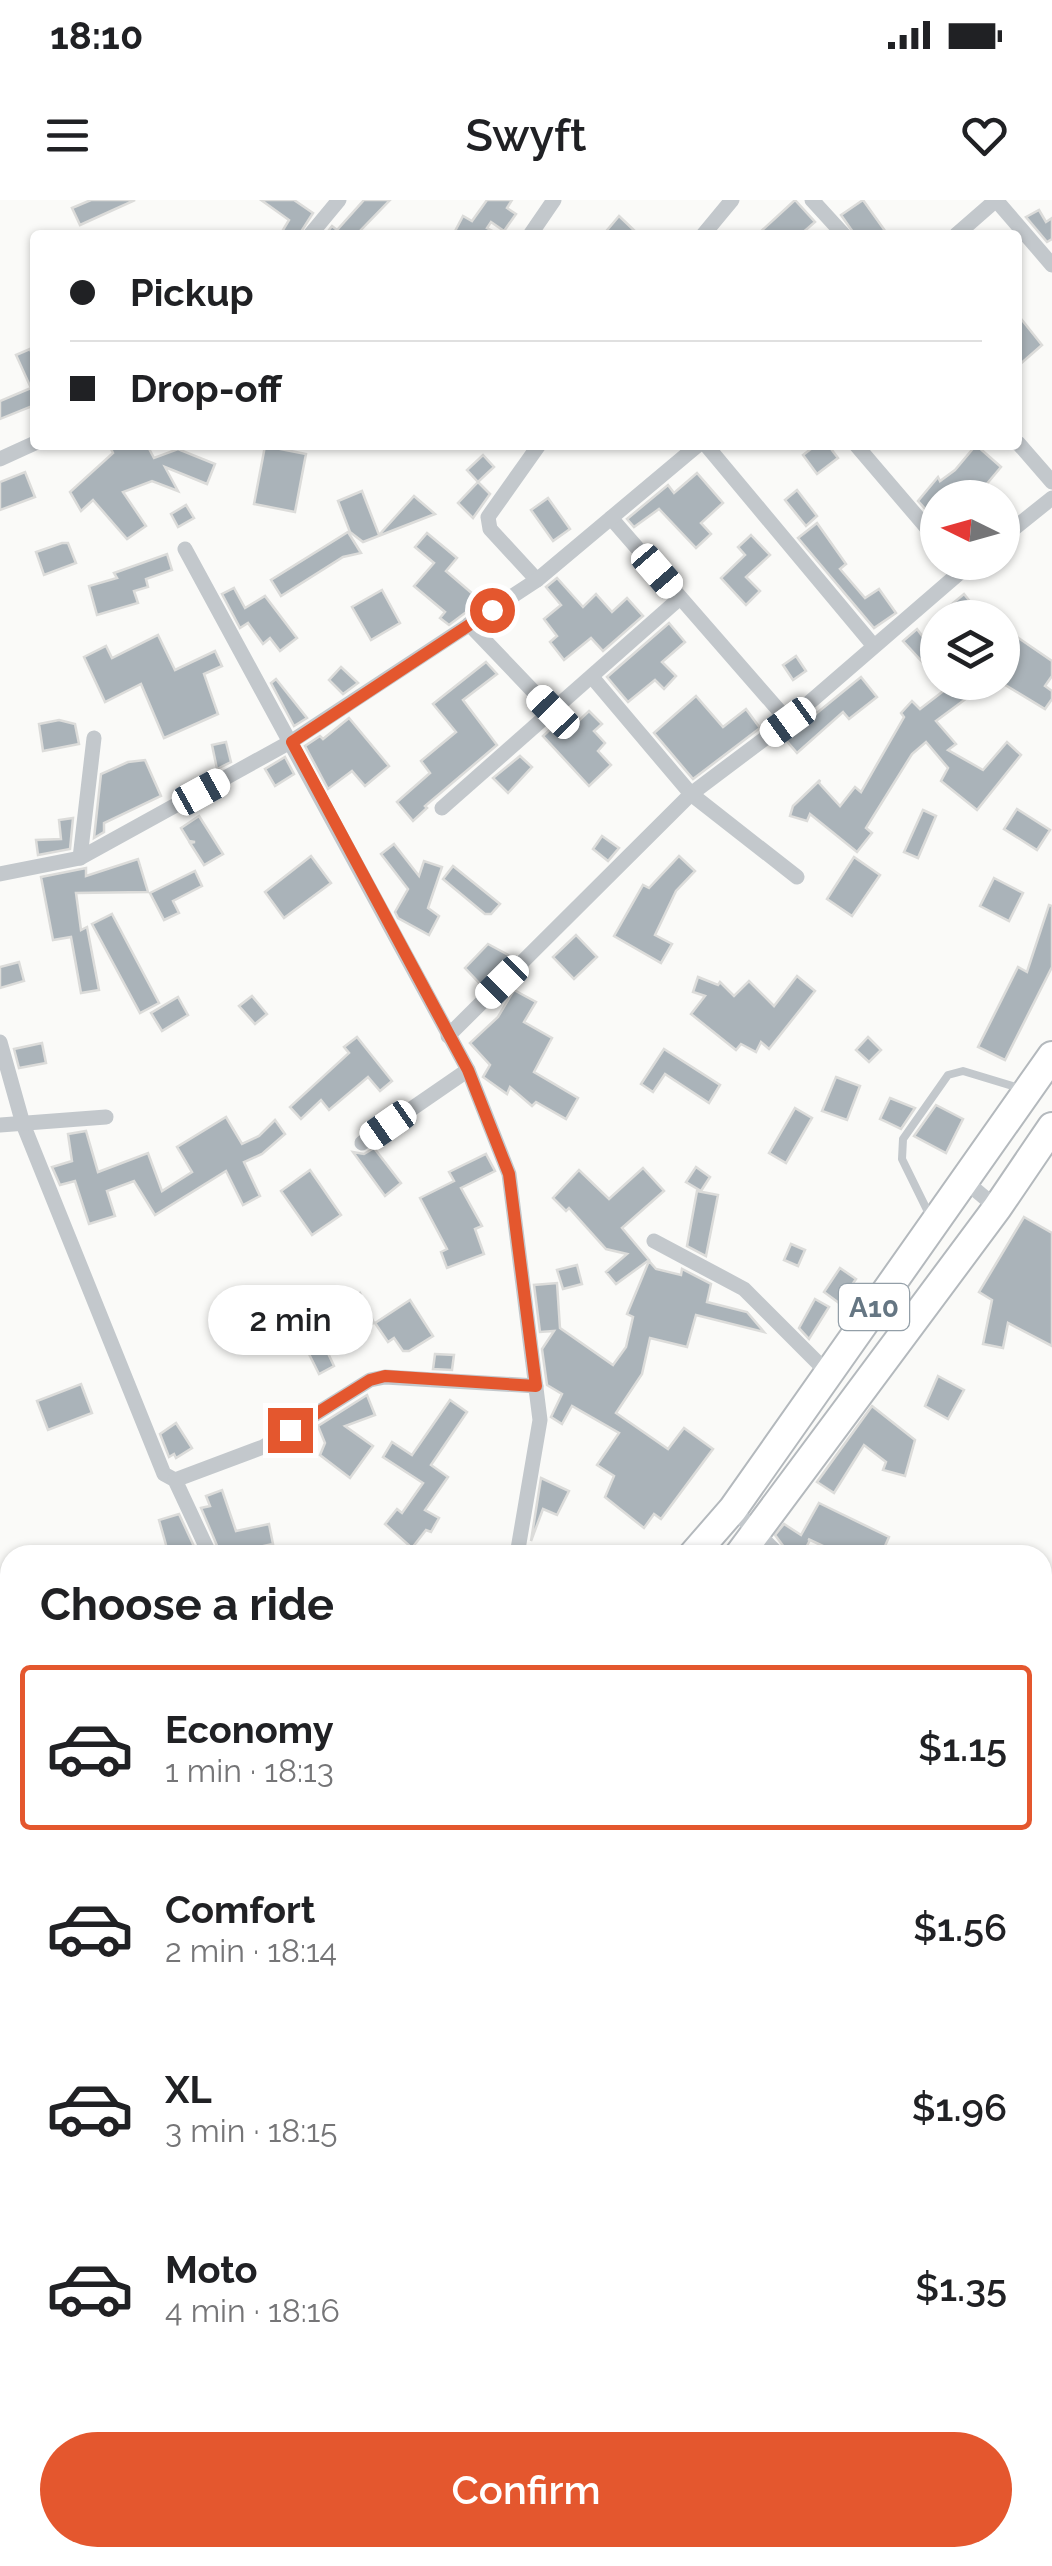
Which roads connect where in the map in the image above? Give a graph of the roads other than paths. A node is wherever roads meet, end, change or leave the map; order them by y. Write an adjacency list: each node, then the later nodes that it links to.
1 (339, 200): 6 (street)
2 (554, 200): 7 (street)
3 (732, 200): 5 (street)
4 (812, 200): 10 (street)
5 (715, 221): 8 (street); 9 (street)
6 (314, 230)
7 (533, 230)
8 (707, 230)
9 (723, 230)
10 (839, 230)
11 (962, 230): 12 (street)
12 (1022, 230)
13 (1022, 230): 14 (street)
14 (1052, 265)
15 (30, 445): 23 (street)
16 (1022, 448): 24 (street)
17 (535, 450): 30 (street)
18 (675, 450): 22 (street)
19 (692, 450): 22 (street)
20 (710, 450): 34 (street)
21 (860, 450): 27 (street)
22 (683, 458): 26 (street)
23 (0, 459)
24 (1052, 482)
25 (1052, 498): 28 (street)
26 (611, 518): 30 (street); 32 (street)
27 (920, 520)
28 (1020, 524)
29 (185, 549): 39 (street)
30 (537, 580): 33 (street)
31 (947, 580): 34 (street)
32 (680, 598): 35 (street); 37 (street)
33 (468, 624): 36 (street); 39 (street)
34 (873, 645): 37 (street)
35 (592, 677): 36 (street); 40 (street)
36 (553, 712): 41 (street)
37 (788, 722): 40 (street)
38 (94, 738): 42 (street)
39 (292, 742): 42 (street); 45 (street)
40 (690, 794): 44 (street); 45 (street)
41 (442, 808)
42 (80, 858): 43 (street)
43 (0, 874)
44 (797, 877)
45 (448, 1036): 48 (street)
46 (0, 1042): 51 (street)
47 (1052, 1056): 49 (highway, A10)
48 (468, 1070): 54 (street); 60 (street)
49 (1028, 1090): 55 (highway, A10); 57 (lane)
50 (106, 1117): 51 (street)
51 (23, 1124): 52 (street); 61 (street)
52 (0, 1126)
53 (1052, 1127): 56 (highway, A10)
54 (362, 1143)
55 (965, 1181): 56 (street); 57 (highway, A10)
56 (997, 1208): 66 (highway, A10)
57 (934, 1224): 59 (highway, A10)
58 (654, 1241): 59 (street)
59 (827, 1372): 62 (highway, A10)
60 (536, 1386): 61 (street); 64 (street)
61 (175, 1480): 63 (street)
62 (733, 1509): 65 (highway, A10); 66 (street)
63 (205, 1545)
64 (519, 1545)
65 (701, 1545)
66 (748, 1545)

